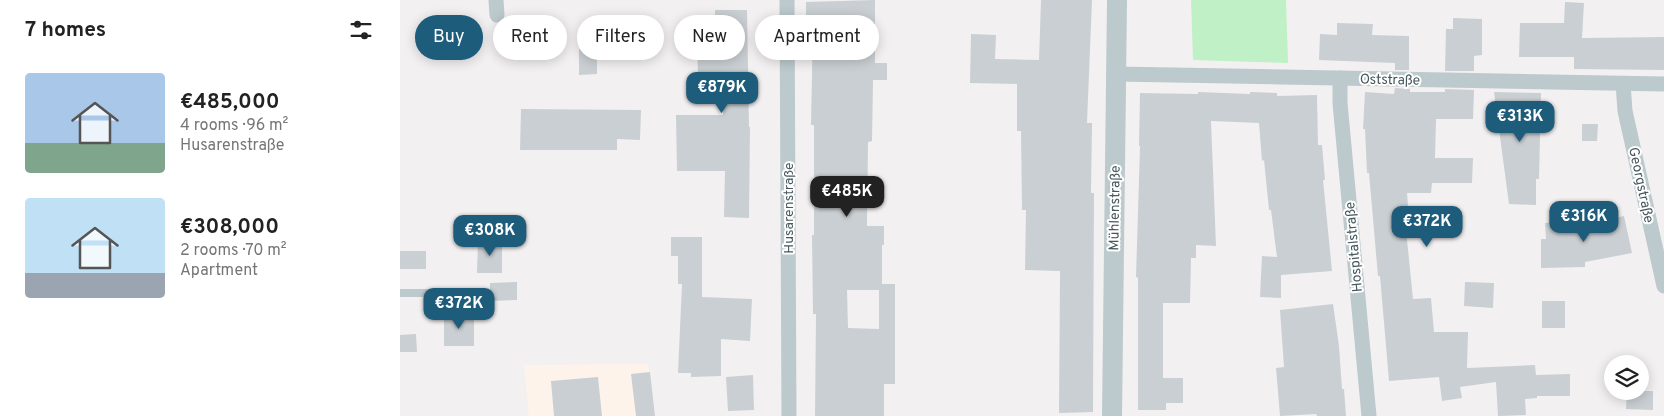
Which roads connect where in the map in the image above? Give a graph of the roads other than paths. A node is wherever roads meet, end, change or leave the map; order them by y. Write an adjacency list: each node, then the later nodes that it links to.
1 (496, 0): 4 (street)
2 (787, 0): 12 (street, Husarenstraße)
3 (1117, 0): 5 (street, Mühlenstraße)
4 (497, 15)
5 (1116, 74): 6 (street, Oststraße); 13 (street, Mühlenstraße)
6 (1340, 78): 7 (street, Oststraße); 14 (street, Hospitalstraße)
7 (1623, 84): 8 (street, Oststraße); 9 (street, Georgstraße)
8 (1664, 84)
9 (1664, 286)
10 (474, 292): 11 (lane)
11 (400, 294)
12 (789, 416)
13 (1112, 416)
14 (1369, 416)

